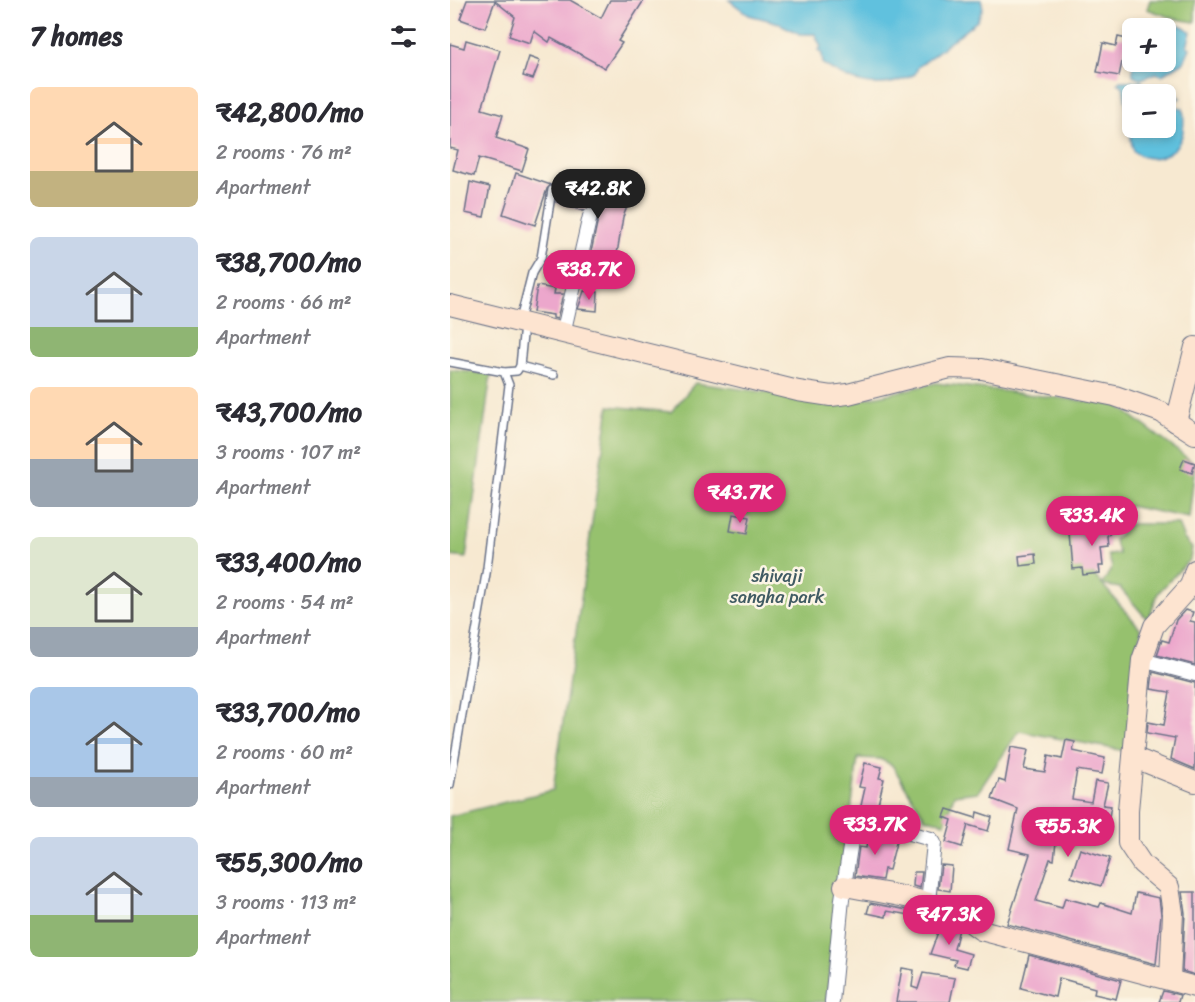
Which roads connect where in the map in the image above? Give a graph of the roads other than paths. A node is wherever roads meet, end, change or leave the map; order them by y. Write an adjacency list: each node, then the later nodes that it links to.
1 (552, 190): 4 (lane)
2 (590, 216): 5 (street)
3 (450, 305): 4 (street)
4 (522, 324): 5 (street); 8 (lane)
5 (563, 334): 11 (street)
6 (1195, 347): 11 (street)
7 (450, 362): 9 (lane)
8 (520, 366): 9 (lane); 10 (lane)
9 (504, 372): 18 (lane)
10 (554, 375)
11 (1176, 422): 12 (street)
12 (1195, 434)
13 (1195, 570): 14 (street)
14 (1142, 660): 15 (street); 16 (street)
15 (1195, 674)
16 (1135, 758): 17 (street); 21 (street)
17 (1195, 782)
18 (450, 785)
19 (844, 886): 20 (street); 20 (street); 23 (street)
20 (928, 902): 21 (street)
21 (1170, 978): 22 (street)
22 (1195, 987)
23 (832, 1002)

